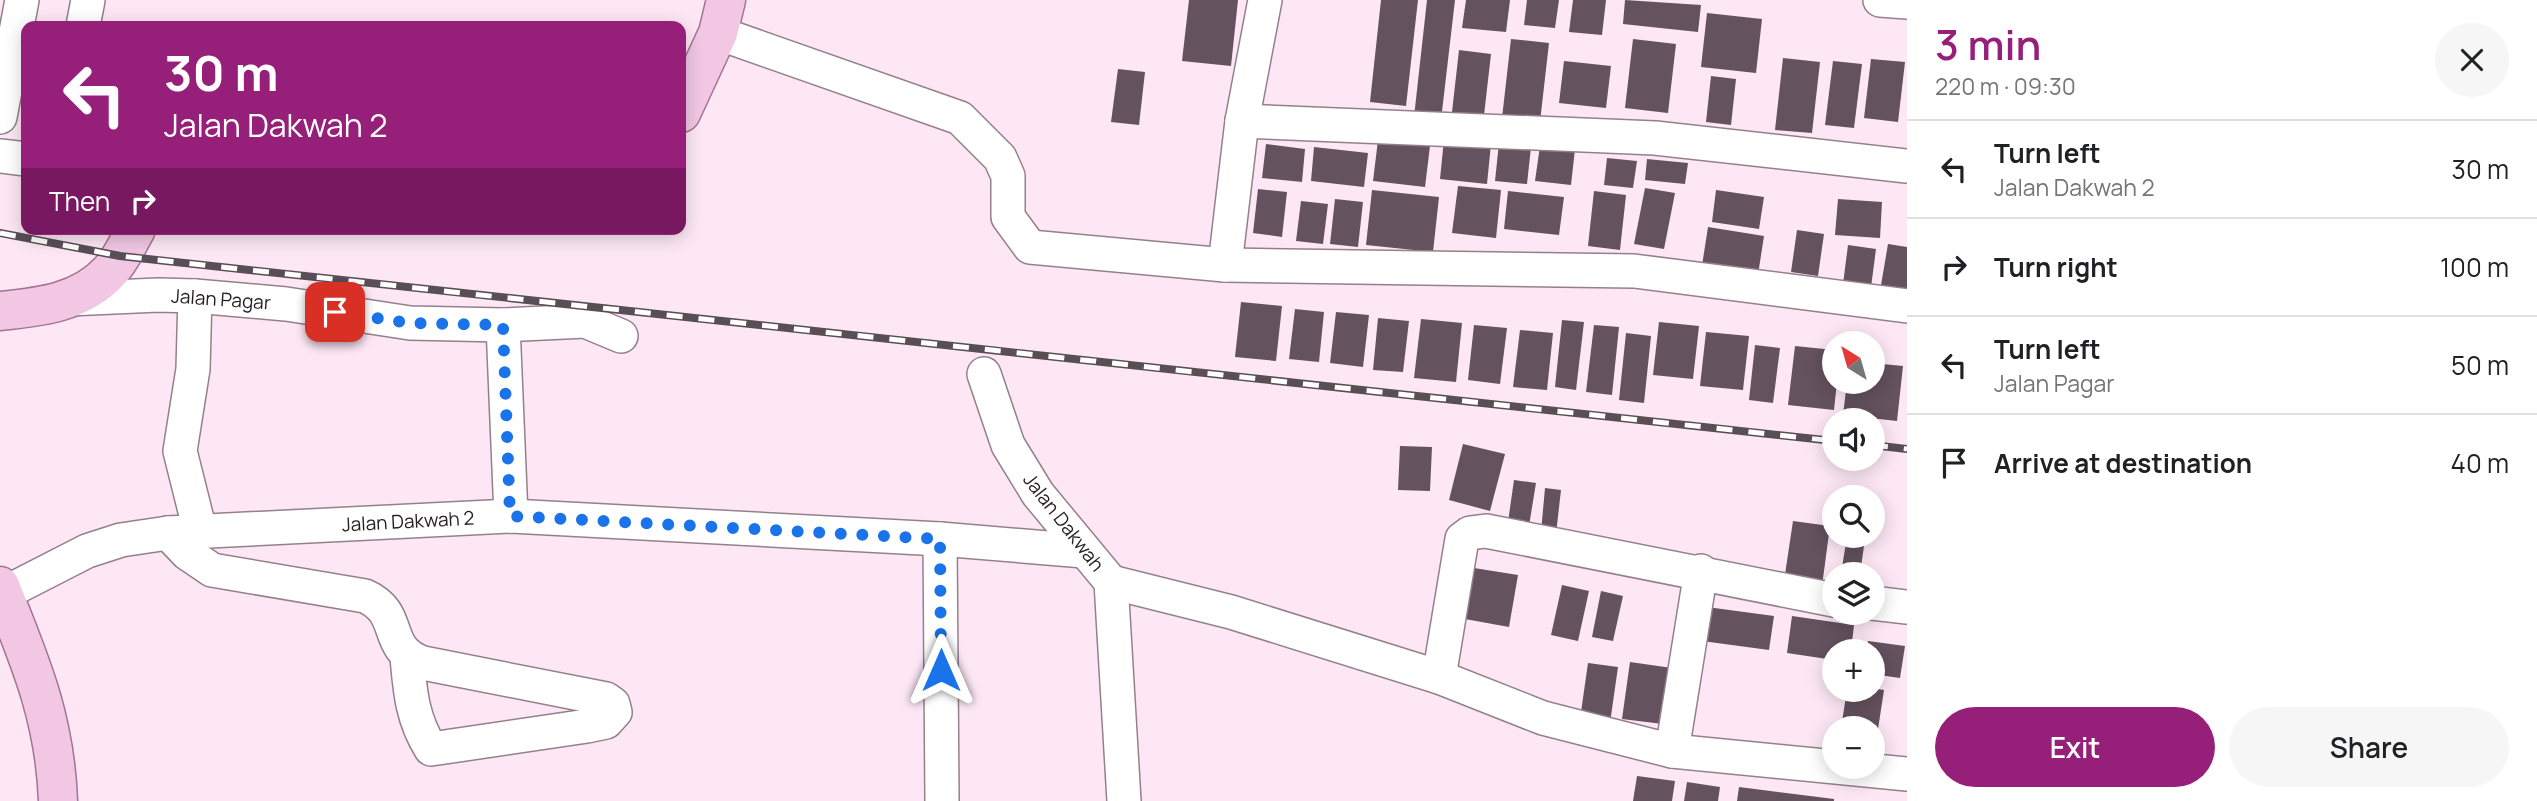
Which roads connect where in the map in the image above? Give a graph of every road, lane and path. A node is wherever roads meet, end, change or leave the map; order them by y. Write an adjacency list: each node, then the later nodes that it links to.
1 (22, 0): 9 (street)
2 (88, 0): 7 (street)
3 (1265, 0): 10 (street)
4 (1880, 0): 5 (street)
5 (1907, 2)
6 (722, 17): 8 (main road); 15 (street)
7 (84, 21)
8 (686, 101)
9 (0, 117)
10 (1242, 121): 13 (street); 15 (street)
11 (0, 156): 12 (street)
12 (21, 158)
13 (1907, 166)
14 (132, 235): 17 (main road)
15 (1225, 265): 18 (street)
16 (195, 296): 17 (street, Jalan Pagar); 20 (street, Jalan Pagar); 24 (street)
17 (69, 299): 19 (main road)
18 (1907, 306)
19 (0, 312)
20 (503, 325): 21 (street, Jalan Pagar); 23 (street)
21 (621, 336)
22 (984, 374): 26 (street, Jalan Dakwah)
23 (510, 516): 24 (street, Jalan Dakwah 2); 25 (street, Jalan Dakwah 2)
24 (184, 532): 29 (street, Jalan Dakwah 2); 33 (street)
25 (940, 539): 26 (street, Jalan Dakwah 2); 38 (street)
26 (1084, 551): 28 (street, Jalan Dakwah)
27 (1701, 571): 30 (street); 34 (street); 35 (street)
28 (1111, 582): 34 (street); 39 (street, Jalan Dakwah)
29 (2, 590): 37 (main road)
30 (1822, 597)
31 (1885, 604): 32 (street)
32 (1907, 607)
33 (407, 657): 33 (street)
34 (1439, 677): 35 (street)
35 (1672, 751): 36 (street)
36 (1901, 783)
37 (58, 801)
38 (942, 801)
39 (1124, 801)

